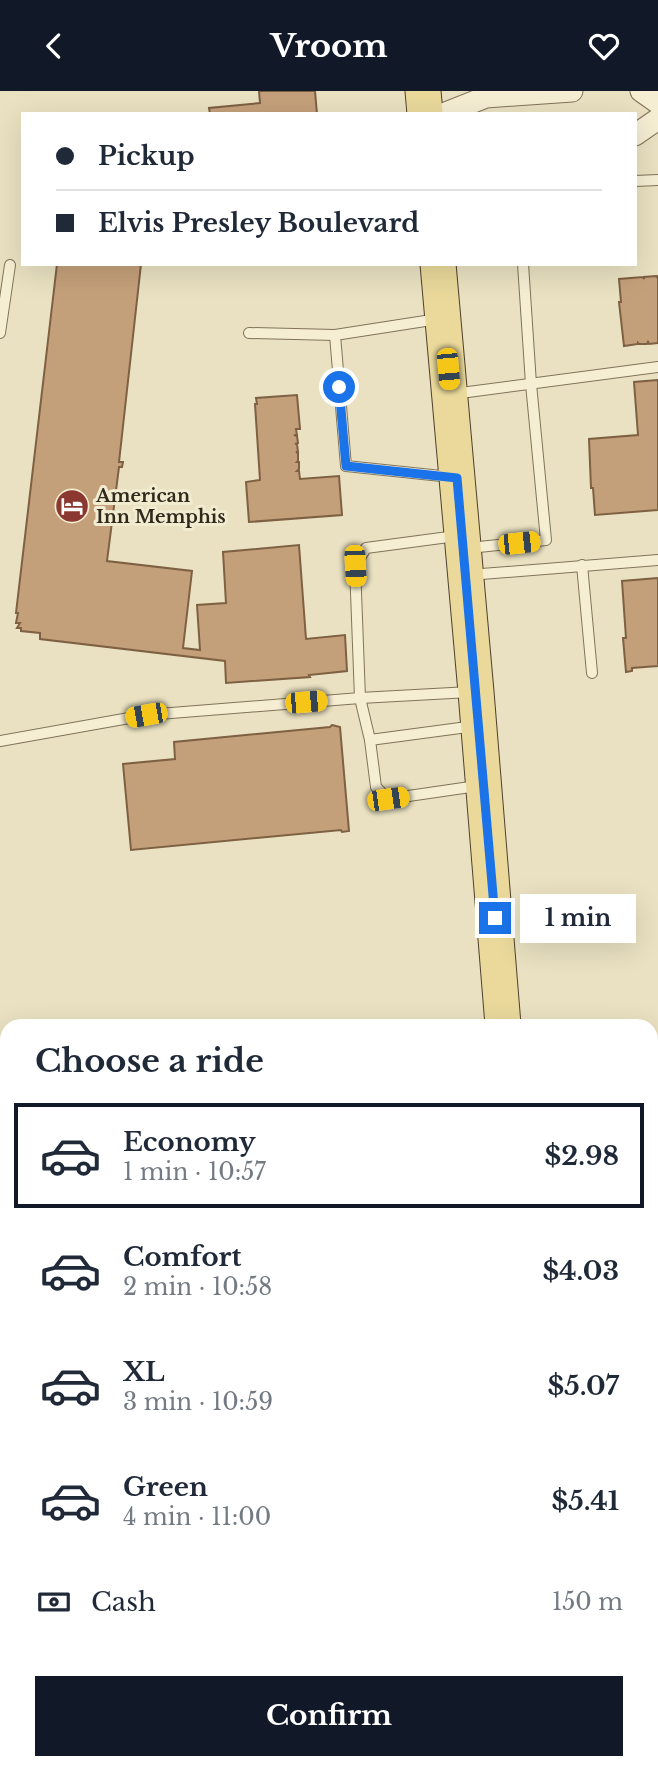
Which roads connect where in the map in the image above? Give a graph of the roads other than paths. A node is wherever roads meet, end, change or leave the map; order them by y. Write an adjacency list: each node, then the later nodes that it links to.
1 (423, 91): 5 (main road)
2 (572, 91): 6 (street)
3 (640, 91): 4 (street)
4 (658, 103)
5 (425, 112)
6 (448, 112)
7 (658, 119): 8 (street)
8 (637, 134)
9 (658, 180): 10 (lane)
10 (637, 181)
11 (10, 265): 15 (lane)
12 (439, 266): 14 (main road)
13 (523, 266): 19 (lane)
14 (443, 318): 17 (lane); 20 (main road)
15 (0, 333)
16 (249, 333): 17 (lane)
17 (335, 335): 21 (lane)
18 (658, 367): 19 (lane)
19 (531, 384): 20 (lane); 22 (lane)
20 (450, 395): 21 (main road)
21 (457, 478): 22 (main road)
22 (464, 553): 24 (lane); 26 (lane); 27 (main road)
23 (658, 560): 24 (lane)
24 (582, 565): 25 (lane)
25 (592, 673)
26 (360, 698): 27 (lane); 28 (lane); 29 (lane)
27 (478, 709): 28 (lane); 30 (main road)
28 (370, 740): 30 (lane)
29 (0, 741)
30 (484, 785): 31 (main road)
31 (503, 1019)

